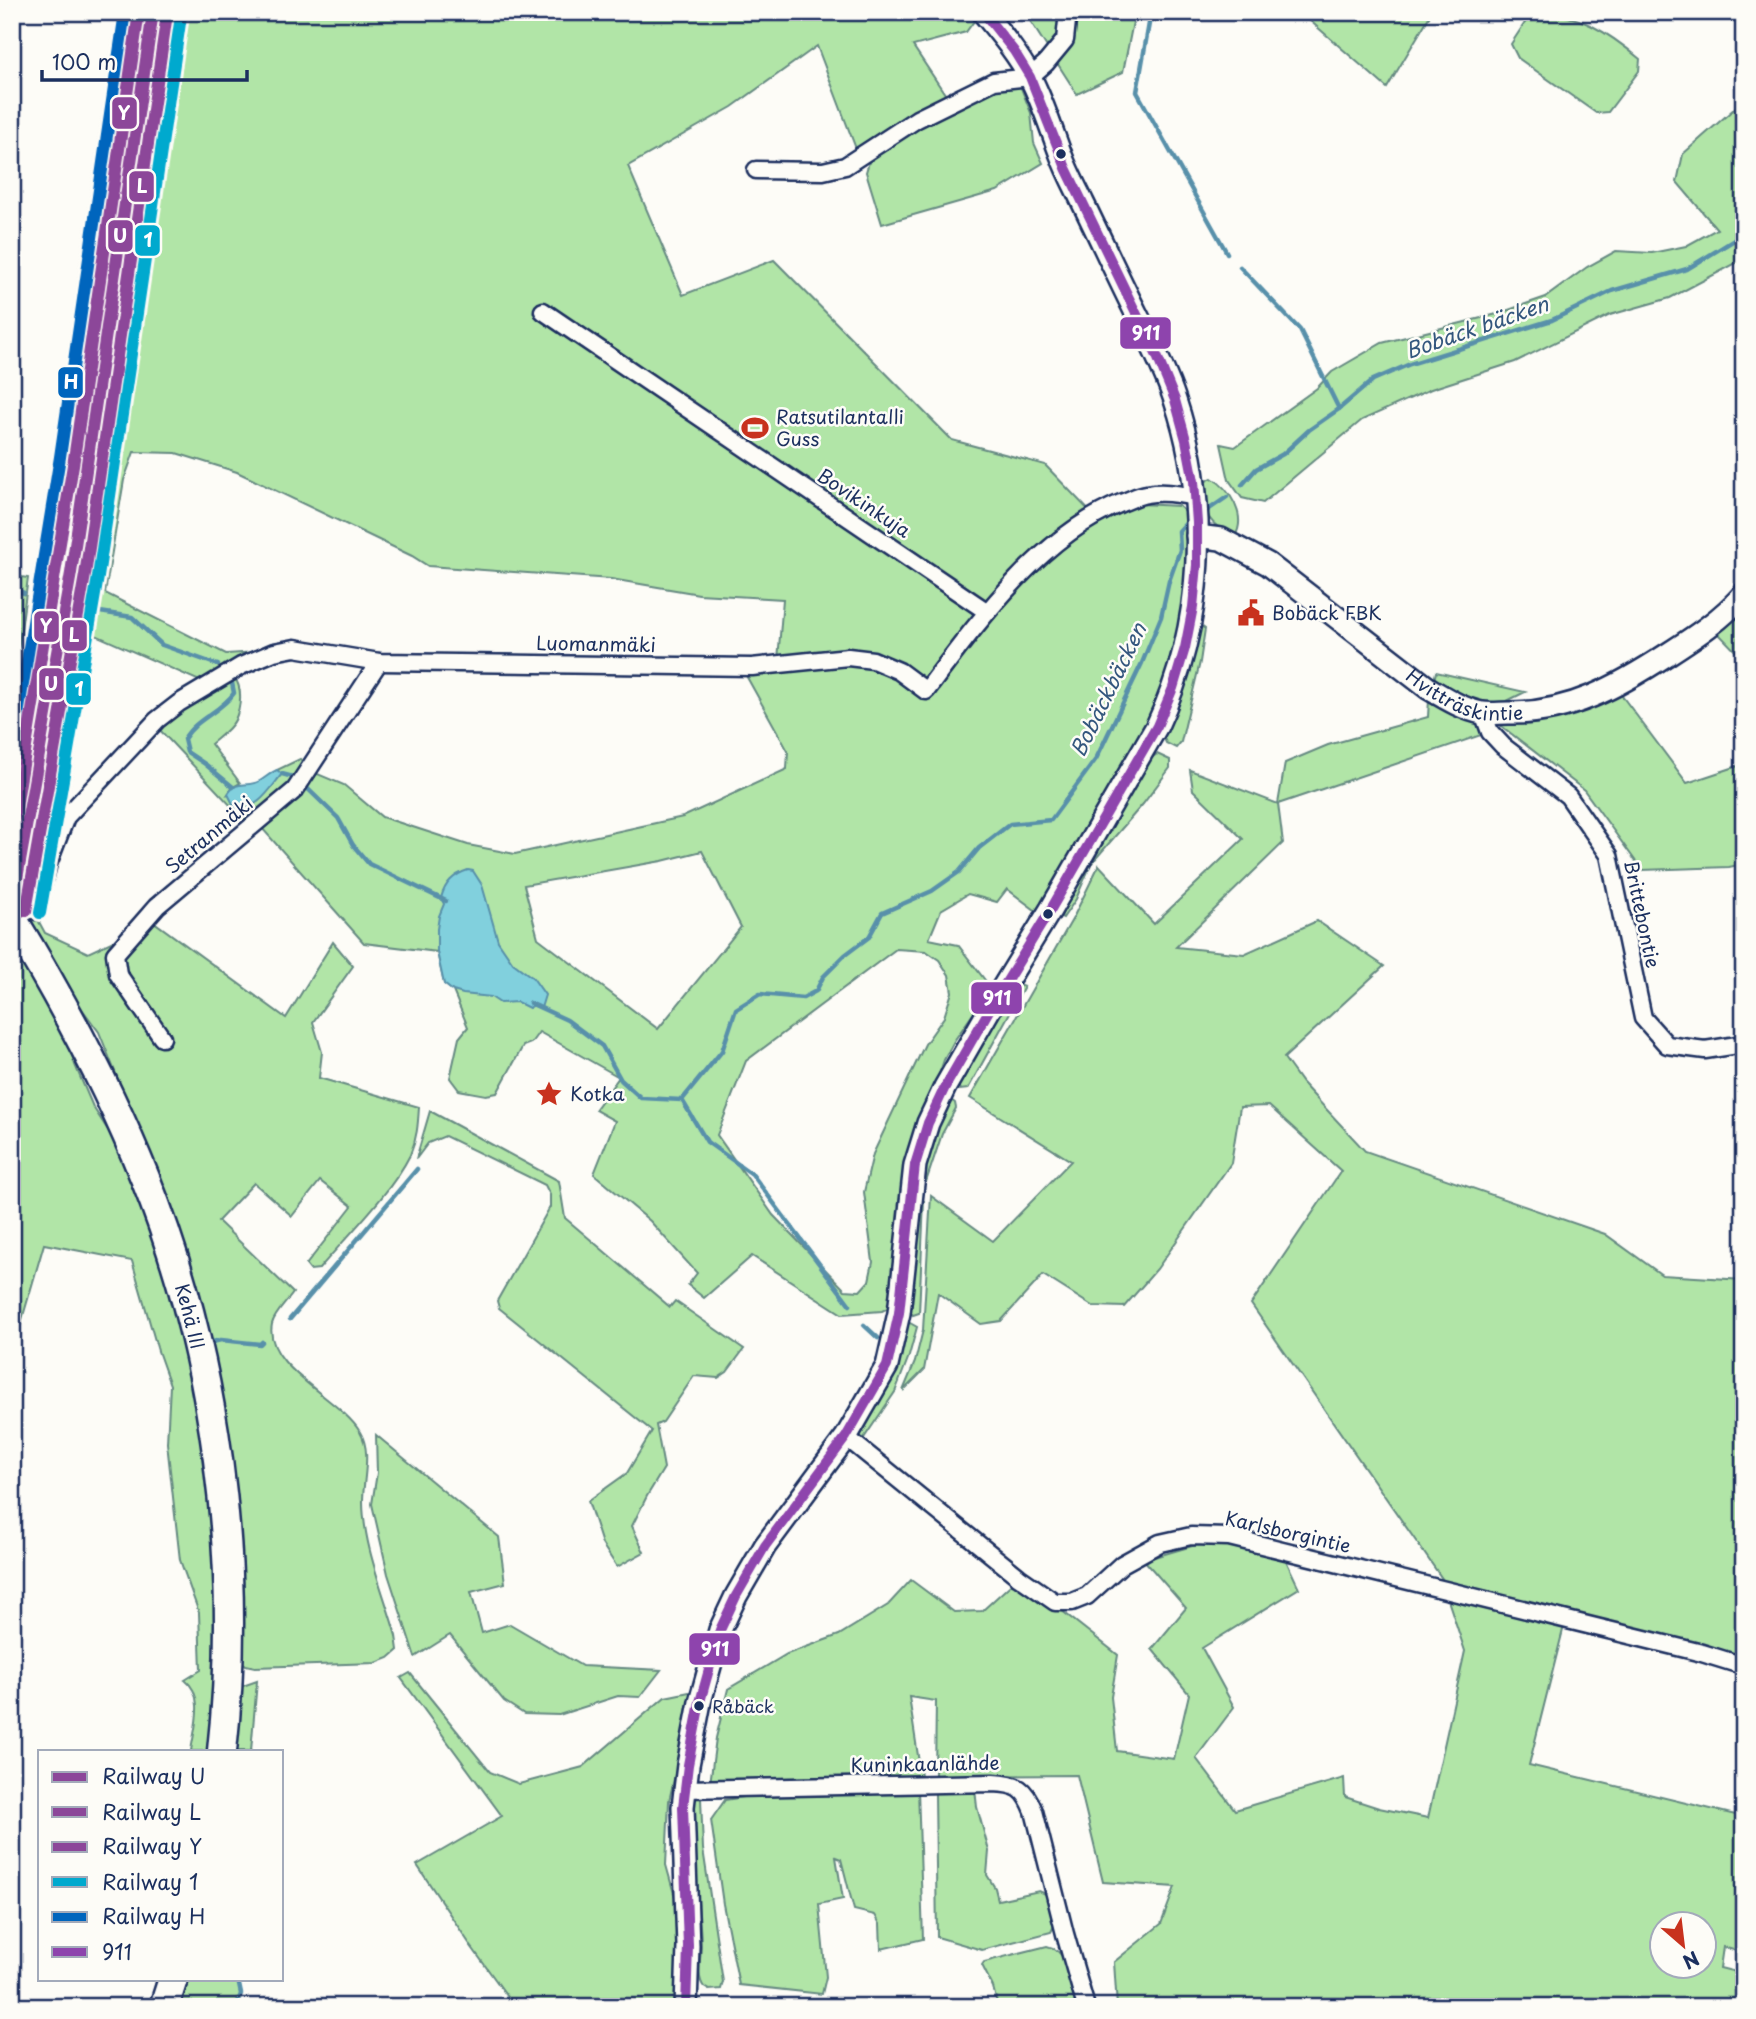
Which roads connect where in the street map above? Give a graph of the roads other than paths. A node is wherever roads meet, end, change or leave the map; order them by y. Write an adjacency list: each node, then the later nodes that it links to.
1 (983, 12): 3 (street)
2 (1068, 12): 3 (street)
3 (1030, 77): 4 (street); 6 (street)
4 (756, 170)
5 (543, 311): 9 (street, Bovikinkuja)
6 (1195, 497): 7 (street); 9 (street, Luomanmäki)
7 (1197, 536): 11 (street, Hvitträskintie); 15 (street)
8 (1744, 594): 11 (street, Hvitträskintie)
9 (986, 611): 10 (street, Luomanmäki)
10 (379, 663): 12 (street, Luomanmäki); 13 (street, Setranmäki)
11 (1483, 713): 14 (street, Brittebontie)
12 (24, 914): 17 (highway, Kehä III)
13 (162, 1038)
14 (1744, 1044)
15 (846, 1437): 16 (street, Karlsborgintie); 18 (street)
16 (1744, 1666)
17 (222, 1750)
18 (685, 1789): 21 (street); 22 (street, Kuninkaanlähde)
19 (173, 1980): 20 (highway)
20 (164, 2007)
21 (685, 2007)
22 (1086, 2007)

